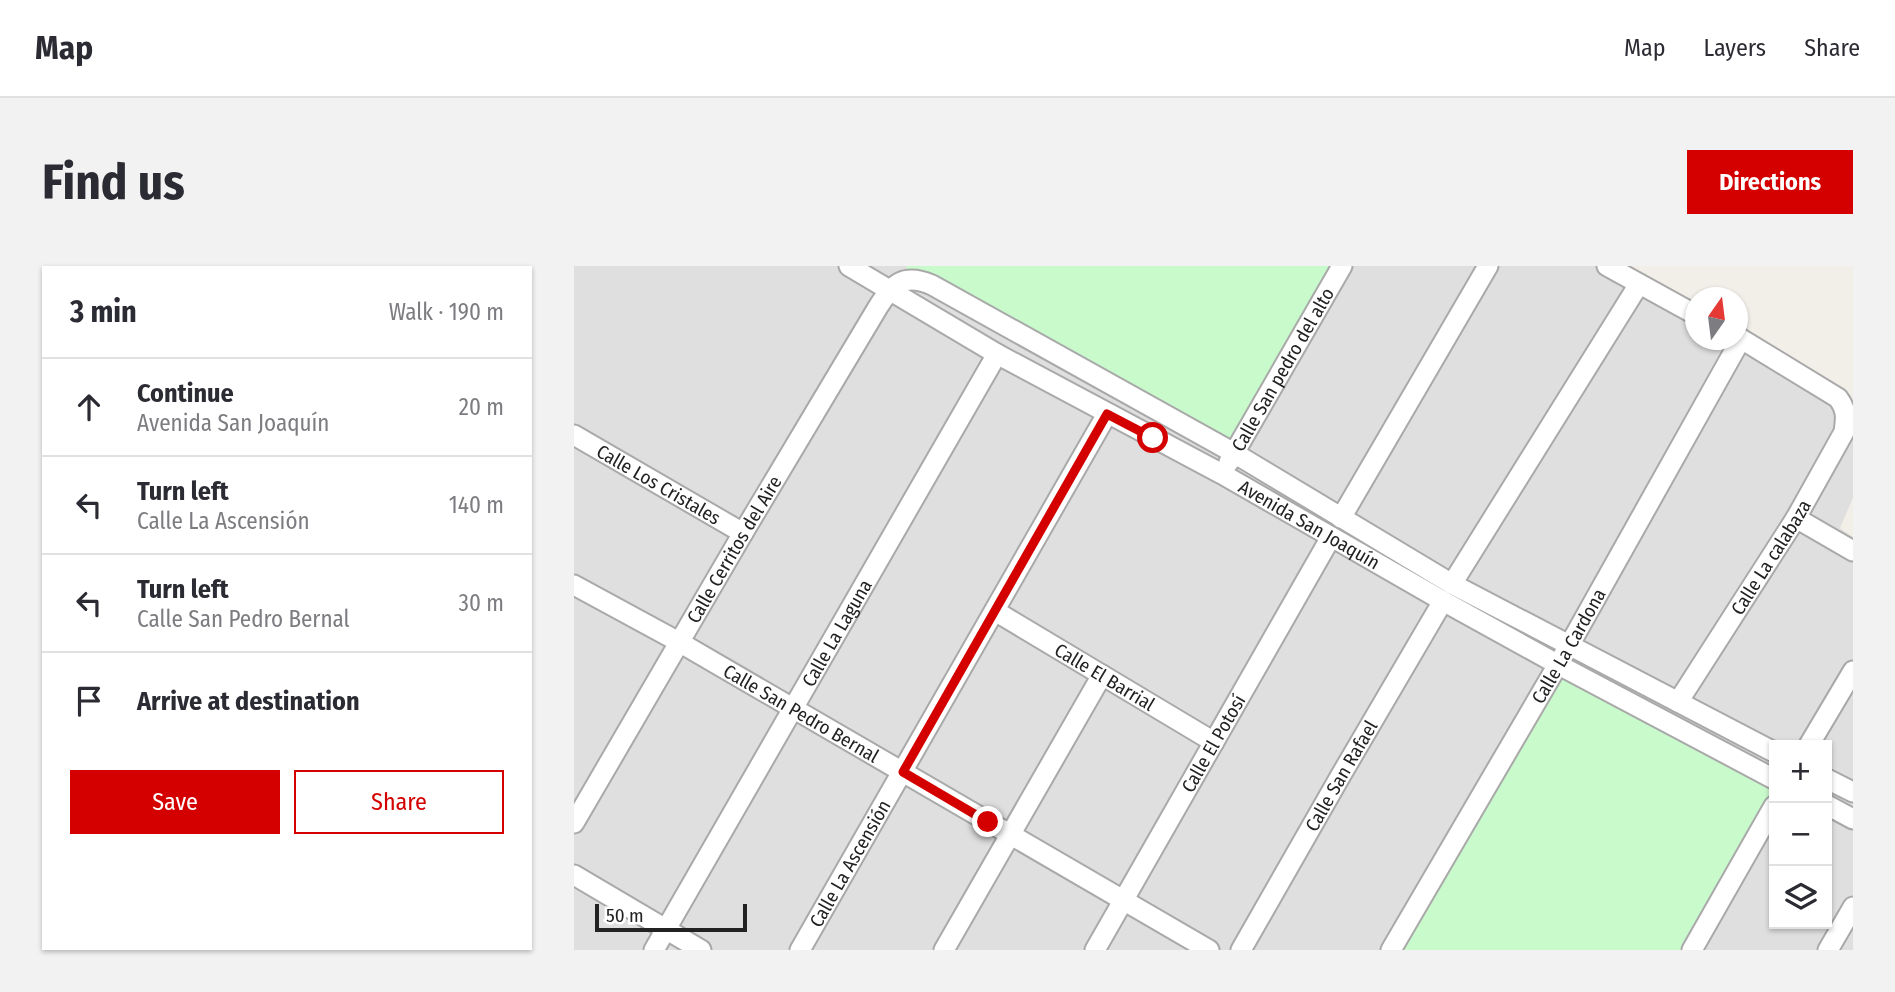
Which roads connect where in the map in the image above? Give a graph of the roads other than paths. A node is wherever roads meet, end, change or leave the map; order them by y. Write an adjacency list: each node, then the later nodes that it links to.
1 (849, 266): 6 (street, Avenida San Joaquín)
2 (1342, 266): 13 (street, Calle San pedro del alto)
3 (1488, 266): 15 (street)
4 (1607, 266): 5 (street)
5 (1639, 284): 7 (street); 20 (street)
6 (895, 286): 10 (street, Avenida San Joaquín); 13 (street, Avenida San Joaquín); 17 (street, Calle Cerritos del Aire)
7 (1685, 309)
8 (1748, 343): 16 (street, Calle La calabaza)
9 (1732, 350): 25 (street, Calle La Cardona)
10 (997, 354): 11 (street, Avenida San Joaquín); 30 (street, Calle La Laguna)
11 (1107, 414): 14 (street, Avenida San Joaquín); 23 (street, Calle La Ascensión)
12 (574, 435): 17 (street, Calle Los Cristales)
13 (1234, 453): 14 (street, Calle San pedro del alto); 15 (street, Avenida San Joaquín)
14 (1222, 474): 18 (street, Avenida San Joaquín)
15 (1341, 518): 20 (street, Avenida San Joaquín)
16 (1796, 518): 19 (street); 29 (street, Calle La calabaza)
17 (743, 533): 24 (street, Calle Cerritos del Aire)
18 (1331, 537): 22 (street, Avenida San Joaquín); 32 (street, Calle El Potosí)
19 (1853, 551)
20 (1452, 584): 25 (street, Avenida San Joaquín)
21 (574, 585): 24 (street, Calle San Pedro Bernal)
22 (1443, 601): 26 (street, Avenida San Joaquín); 53 (street, Calle San Rafael)
23 (995, 611): 28 (street, Calle El Barrial); 34 (street, Calle La Ascensión)
24 (678, 642): 30 (street, Calle San Pedro Bernal); 41 (street, Calle Cerritos del Aire)
25 (1570, 644): 26 (street, Calle La Cardona); 29 (street, Avenida San Joaquín)
26 (1558, 664): 35 (street, Avenida San Joaquín); 54 (street, Calle La Cardona)
27 (1853, 671): 31 (street)
28 (1102, 675): 32 (street, Calle El Barrial); 42 (street)
29 (1678, 702): 33 (street, Avenida San Joaquín)
30 (793, 709): 34 (street, Calle San Pedro Bernal); 46 (street, Calle La Laguna)
31 (1813, 740)
32 (1214, 742): 44 (street, Calle El Potosí)
33 (1769, 749)
34 (903, 772): 42 (street, Calle San Pedro Bernal); 49 (street, Calle La Ascensión)
35 (1769, 776)
36 (1832, 782): 37 (street)
37 (1853, 792)
38 (1832, 808): 40 (street)
39 (1769, 815): 55 (street)
40 (1853, 819)
41 (574, 823)
42 (1010, 834): 44 (street, Calle San Pedro Bernal); 50 (street)
43 (574, 874): 46 (street)
44 (1123, 901): 51 (street, Calle El Potosí); 52 (street, Calle San Pedro Bernal)
45 (1853, 907): 56 (street)
46 (666, 930): 47 (street, Calle La Laguna); 48 (street)
47 (654, 950)
48 (701, 950)
49 (800, 950)
50 (944, 950)
51 (1095, 950)
52 (1209, 950)
53 (1241, 950)
54 (1391, 950)
55 (1692, 950)
56 (1828, 950)

